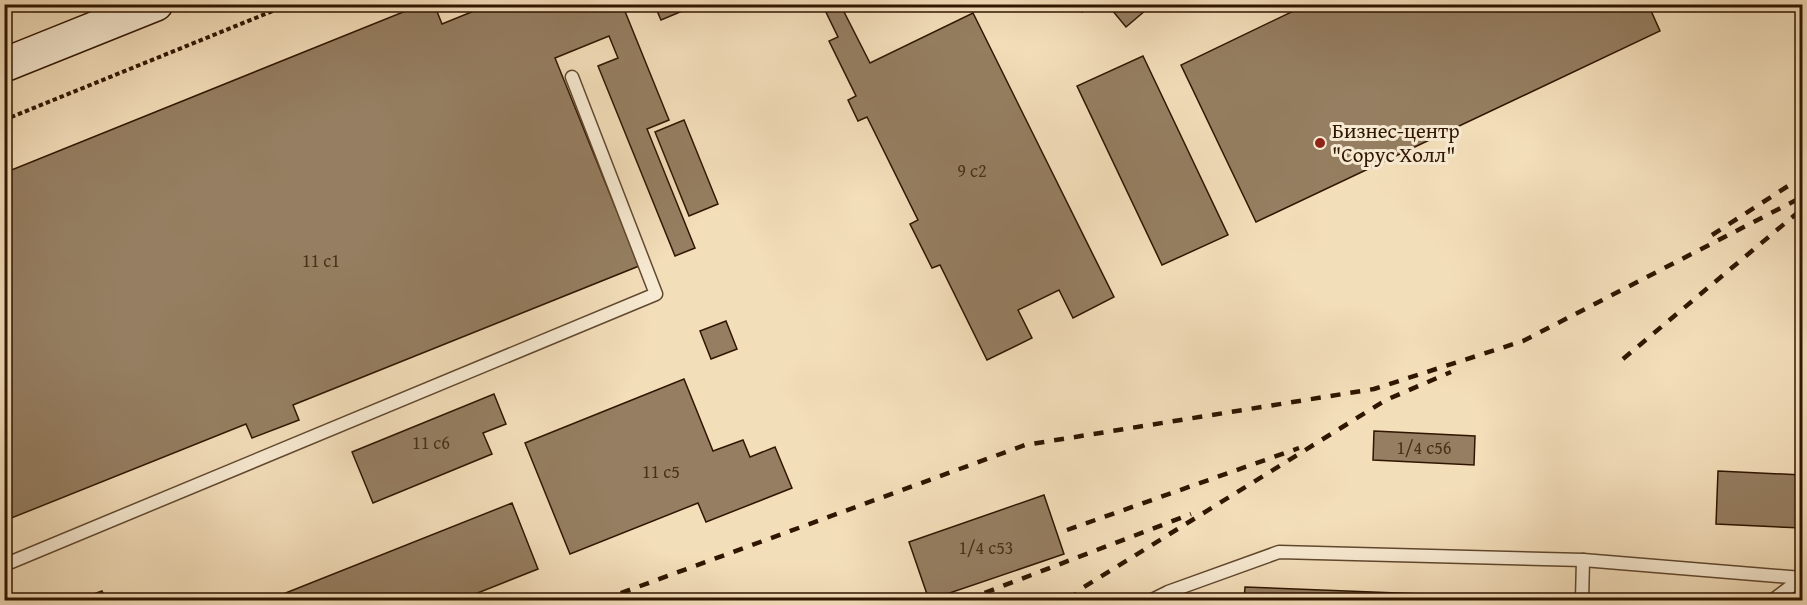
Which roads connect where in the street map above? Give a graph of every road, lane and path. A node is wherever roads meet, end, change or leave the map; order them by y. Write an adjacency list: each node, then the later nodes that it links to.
1 (156, 4): 3 (main road)
2 (290, 4): 5 (path)
3 (4, 65)
4 (572, 77): 7 (lane)
5 (4, 120)
6 (1583, 560): 8 (lane); 9 (lane); 10 (lane)
7 (4, 565)
8 (1802, 578): 11 (lane)
9 (1152, 600)
10 (1582, 600)
11 (1773, 600)

